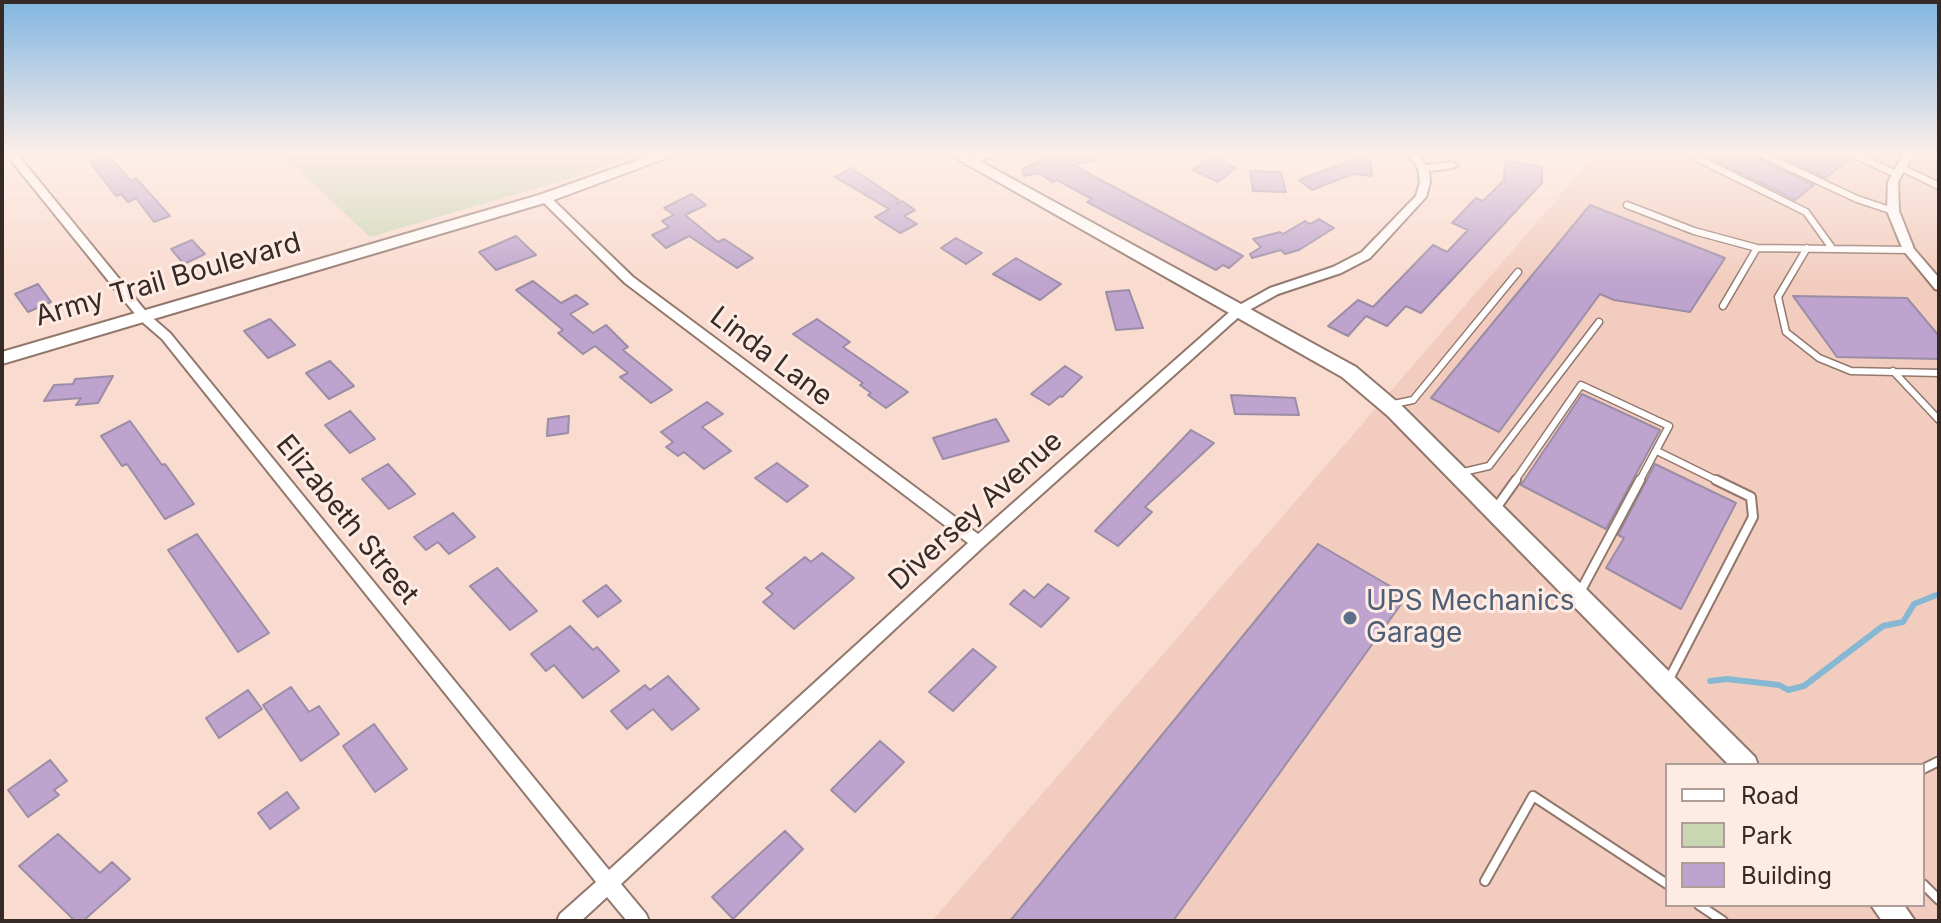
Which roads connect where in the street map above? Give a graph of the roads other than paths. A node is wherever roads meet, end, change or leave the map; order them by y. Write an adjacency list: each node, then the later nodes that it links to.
1 (46, 197): 18 (street, Elizabeth Street)
2 (1032, 197): 17 (street)
3 (1421, 197): 17 (street, Diversey Avenue)
4 (1776, 197): 12 (lane)
5 (1853, 197): 9 (lane)
6 (1893, 197): 9 (street)
7 (545, 198): 18 (street, Army Trail Boulevard); 28 (street, Linda Lane)
8 (1627, 205): 10 (lane)
9 (1893, 211): 13 (street)
10 (1757, 248): 11 (lane); 16 (lane)
11 (1807, 248): 12 (lane); 21 (lane)
12 (1832, 248): 13 (lane)
13 (1909, 250): 15 (street)
14 (1518, 272): 23 (lane)
15 (1939, 286)
16 (1723, 306)
17 (1231, 307): 23 (street); 28 (street, Diversey Avenue)
18 (144, 317): 20 (street, Army Trail Boulevard); 33 (street, Elizabeth Street)
19 (1599, 322): 26 (lane)
20 (2, 358)
21 (1893, 371): 22 (lane); 24 (lane)
22 (1939, 373)
23 (1387, 405): 26 (street)
24 (1939, 420)
25 (1657, 451): 27 (lane); 29 (lane); 30 (lane)
26 (1456, 474): 27 (street)
27 (1494, 511): 29 (street)
28 (978, 543): 33 (street, Diversey Avenue)
29 (1578, 596): 30 (street)
30 (1666, 685): 31 (street)
31 (1744, 763)
32 (1485, 881): 34 (lane)
33 (608, 882): 36 (street, Diversey Avenue); 37 (street, Elizabeth Street)
34 (1665, 883)
35 (1702, 907): 38 (lane)
36 (567, 921)
37 (639, 921)
38 (1723, 921)

